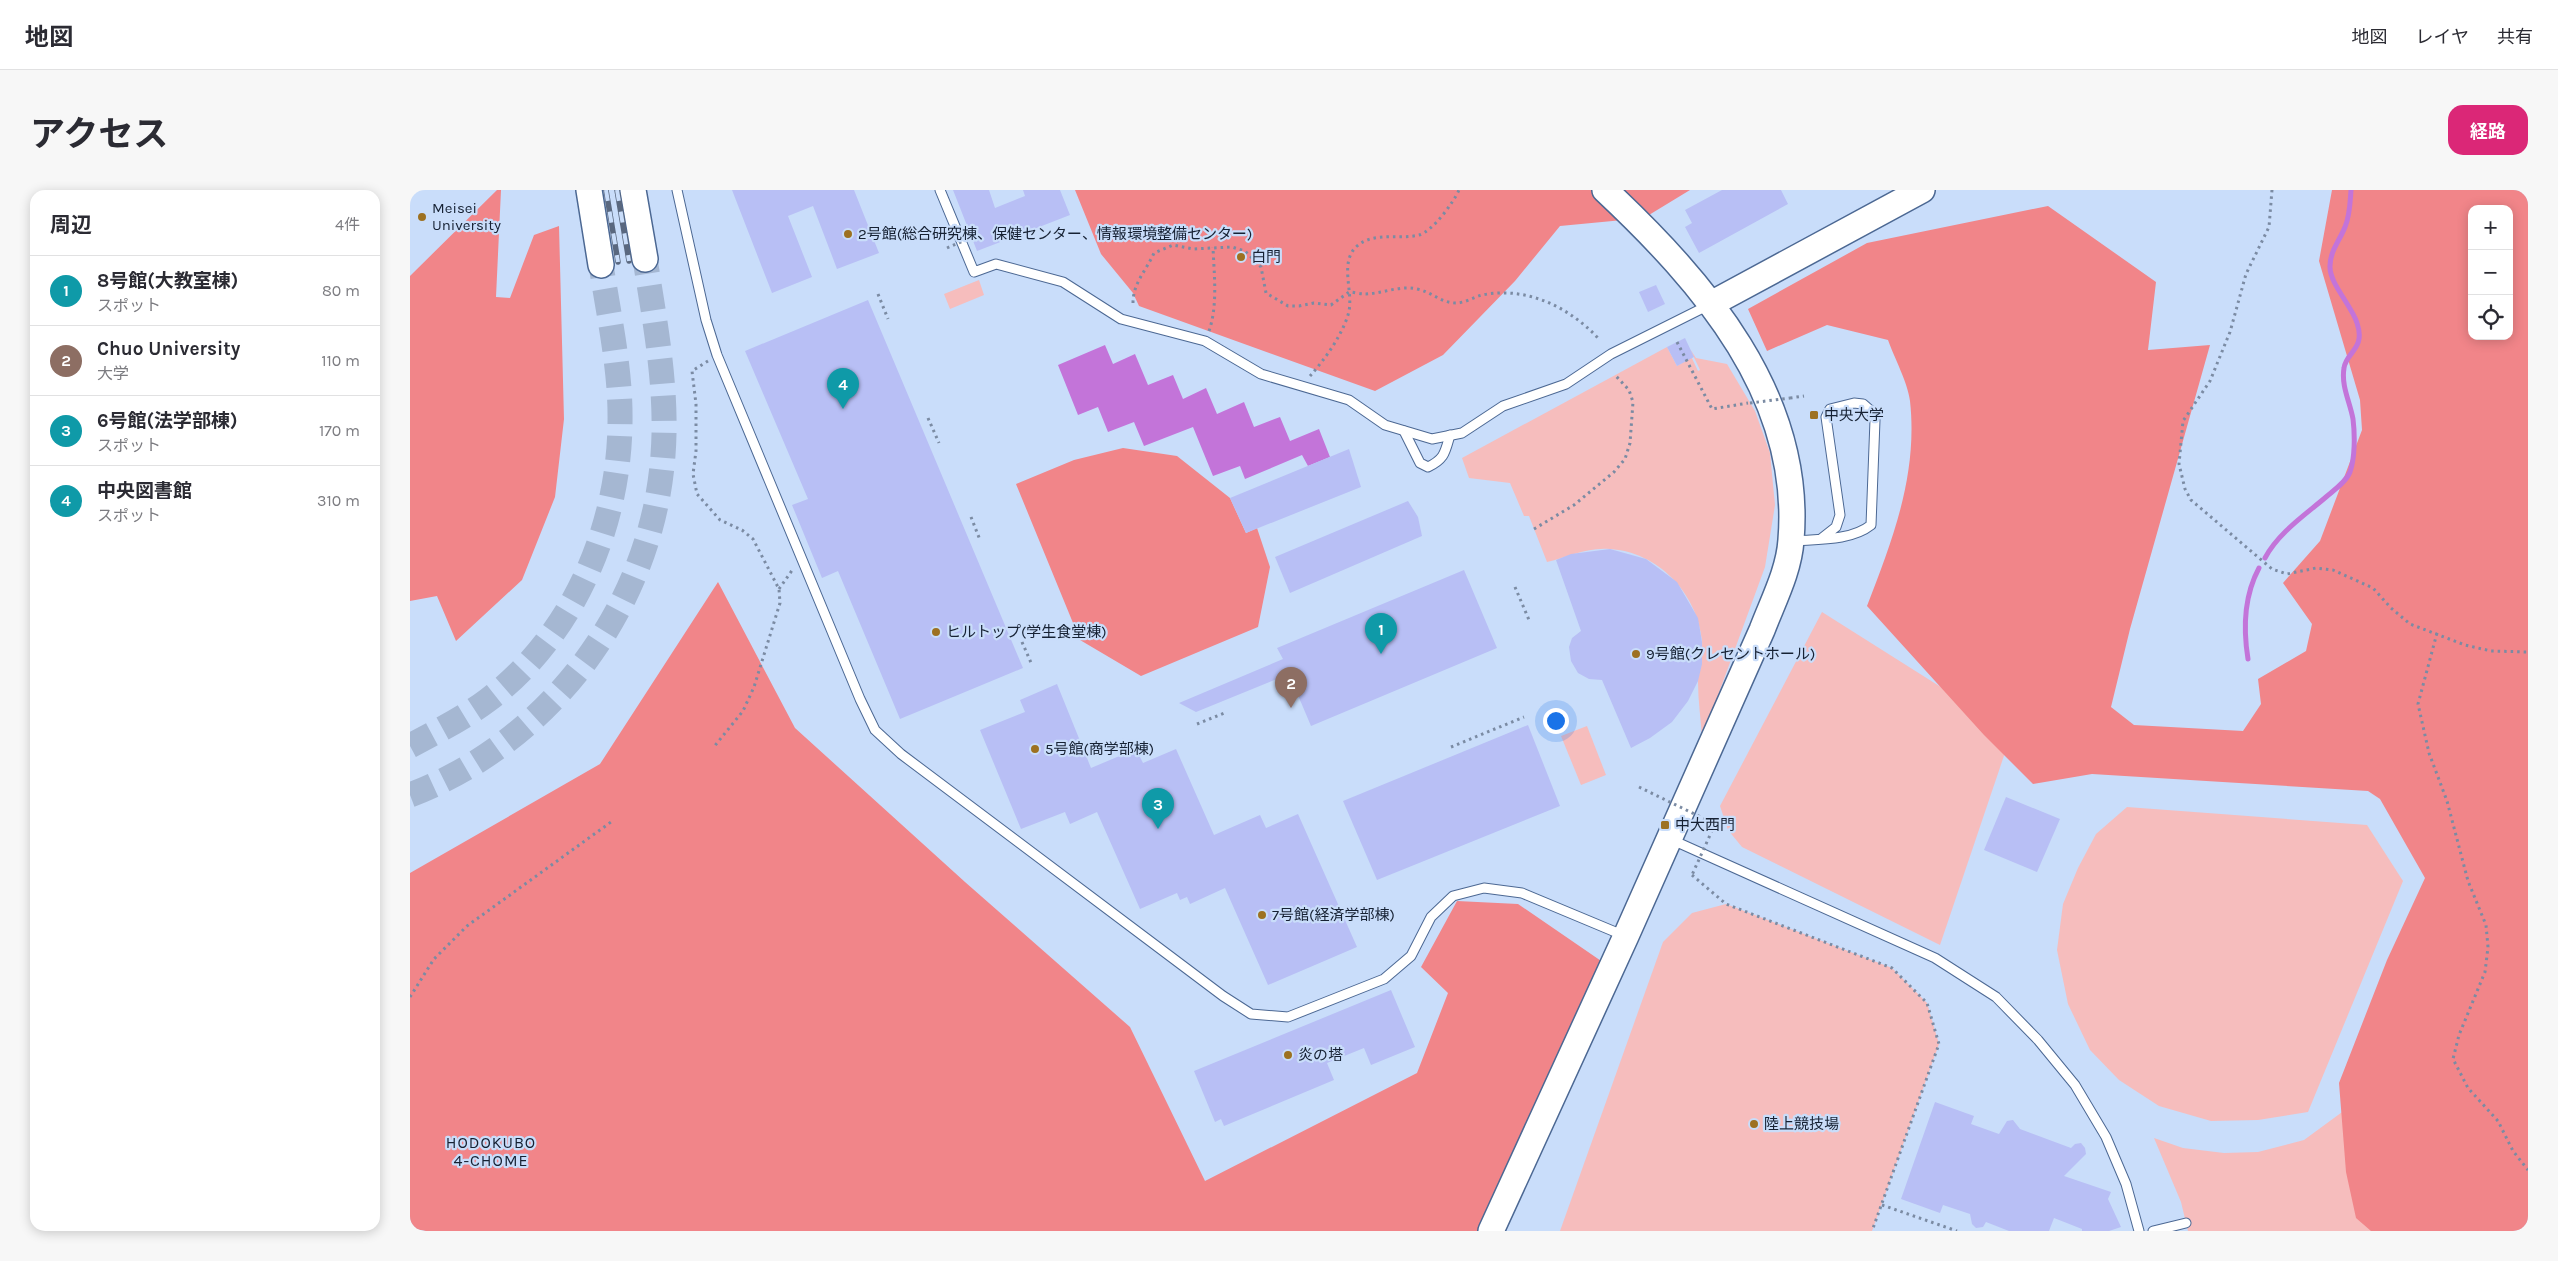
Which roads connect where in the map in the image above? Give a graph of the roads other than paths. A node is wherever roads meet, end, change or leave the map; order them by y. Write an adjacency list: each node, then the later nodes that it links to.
1 (589, 190): 8 (street)
2 (633, 190): 7 (street)
3 (677, 190): 15 (lane)
4 (940, 190): 10 (lane)
5 (1606, 190): 9 (street)
6 (1922, 190): 9 (street)
7 (645, 259)
8 (601, 265)
9 (1711, 304): 11 (lane); 13 (street)
10 (1404, 430): 11 (lane); 11 (lane)
11 (1450, 435)
12 (1822, 538): 12 (lane); 13 (lane)
13 (1791, 541): 14 (street)
14 (1670, 839): 15 (street); 18 (lane)
15 (1626, 936): 17 (street)
16 (2186, 1223): 19 (lane)
17 (1491, 1231)
18 (2139, 1231)
19 (2153, 1231)

